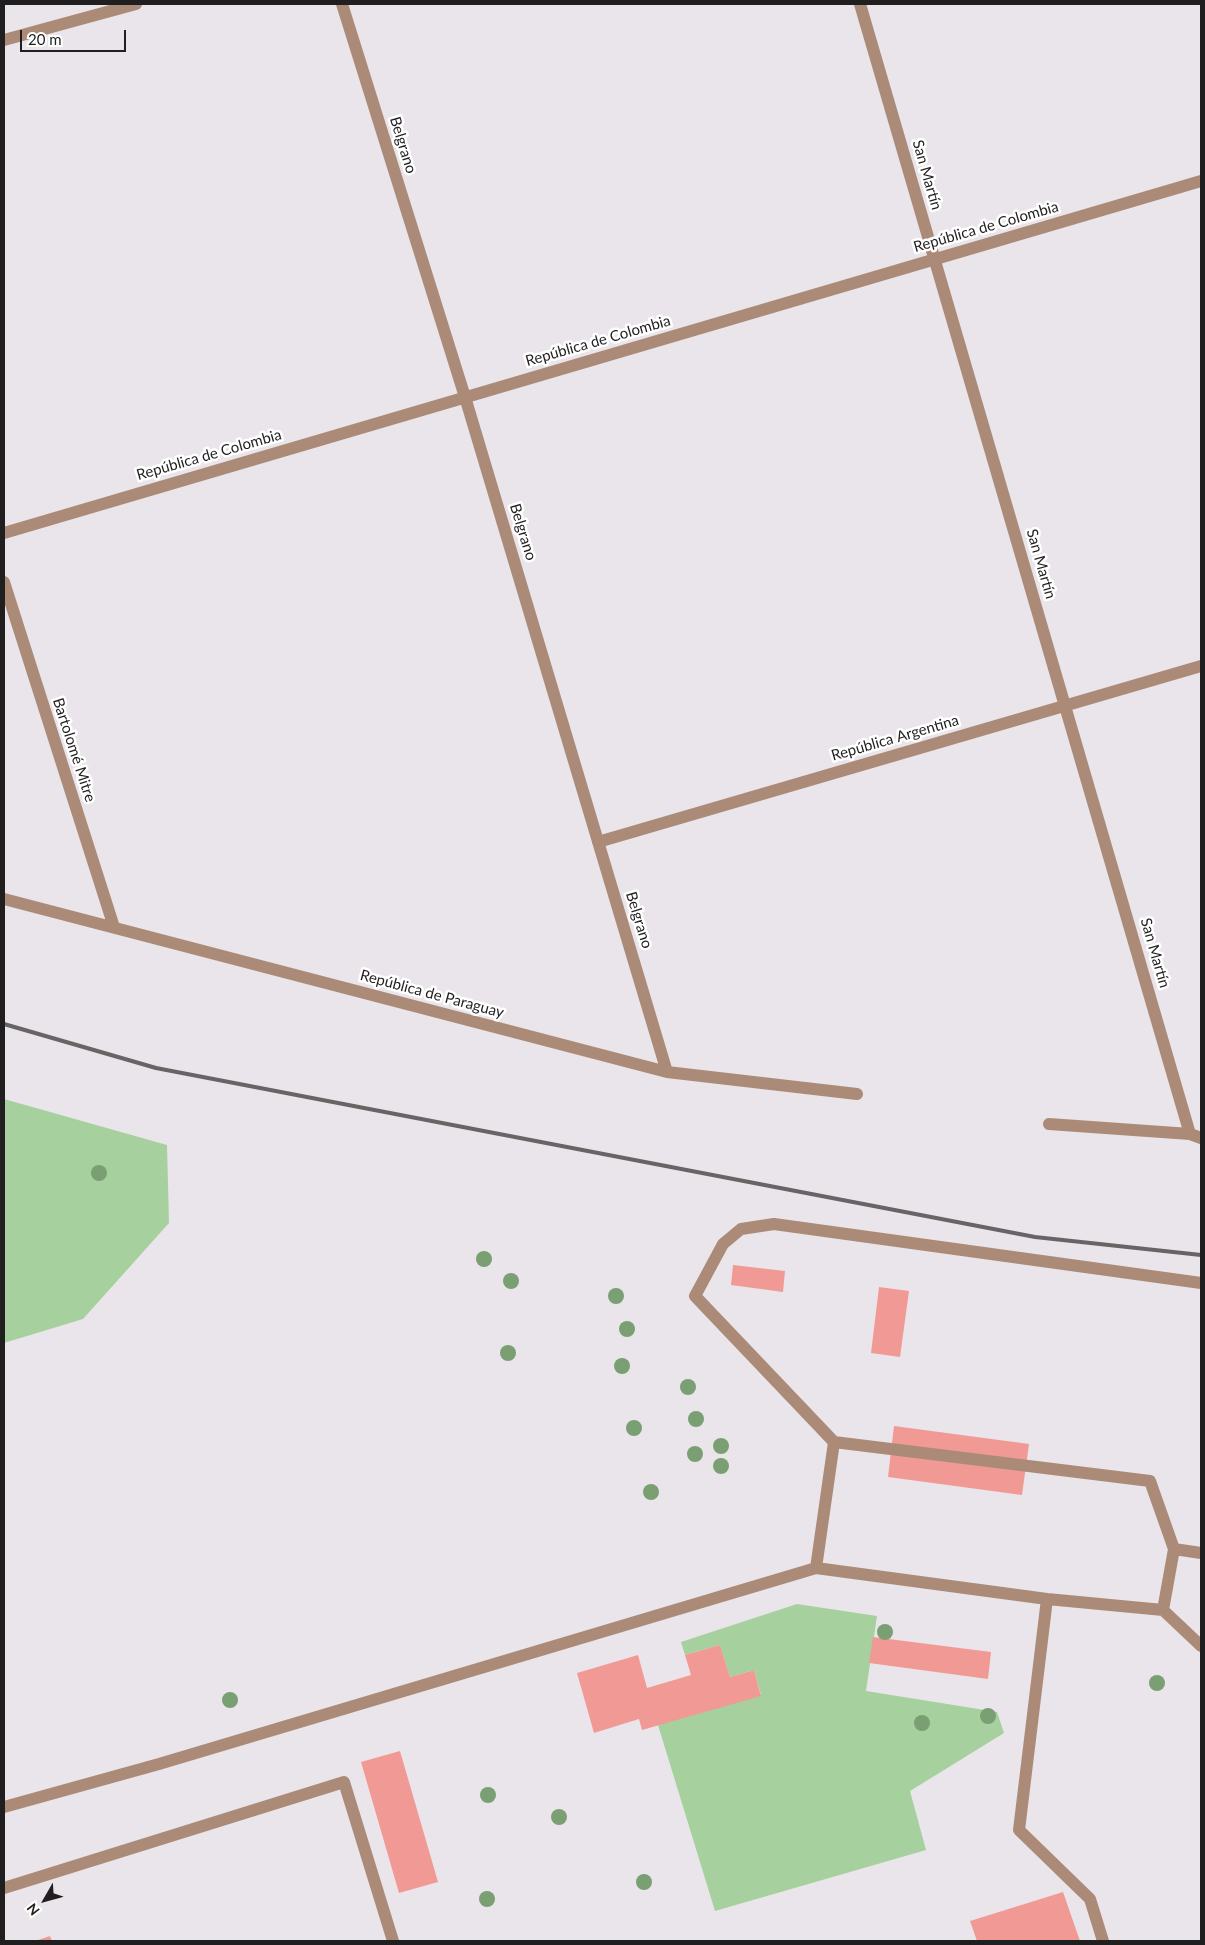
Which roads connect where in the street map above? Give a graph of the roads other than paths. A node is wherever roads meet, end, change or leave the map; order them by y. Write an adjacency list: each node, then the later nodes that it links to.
1 (136, 4): 4 (street)
2 (342, 4): 7 (street, Belgrano)
3 (860, 4): 6 (street, San Martín)
4 (4, 40)
5 (1201, 181): 6 (street, República de Colombia)
6 (935, 259): 7 (street, República de Colombia); 11 (street, San Martín)
7 (465, 397): 8 (street, República de Colombia); 12 (street, Belgrano)
8 (4, 533)
9 (4, 582): 14 (street, Bartolomé Mitre)
10 (1201, 666): 11 (street, República Argentina)
11 (1066, 705): 12 (street, República Argentina); 18 (street, San Martín)
12 (598, 842): 15 (street, Belgrano)
13 (4, 899): 14 (street, República de Paraguay)
14 (114, 927): 15 (street, República de Paraguay)
15 (667, 1072): 16 (street, República de Paraguay)
16 (857, 1094)
17 (1049, 1124): 18 (street)
18 (1196, 1136)
19 (1201, 1283): 20 (street)
20 (834, 1442): 21 (street); 23 (street)
21 (1174, 1549): 22 (street); 25 (street)
22 (1201, 1554)
23 (816, 1568): 24 (street); 27 (street)
24 (1048, 1599): 25 (street); 30 (street)
25 (1163, 1610): 26 (street)
26 (1201, 1646)
27 (4, 1807)
28 (4, 1888): 29 (street)
29 (393, 1941)
30 (1103, 1941)

